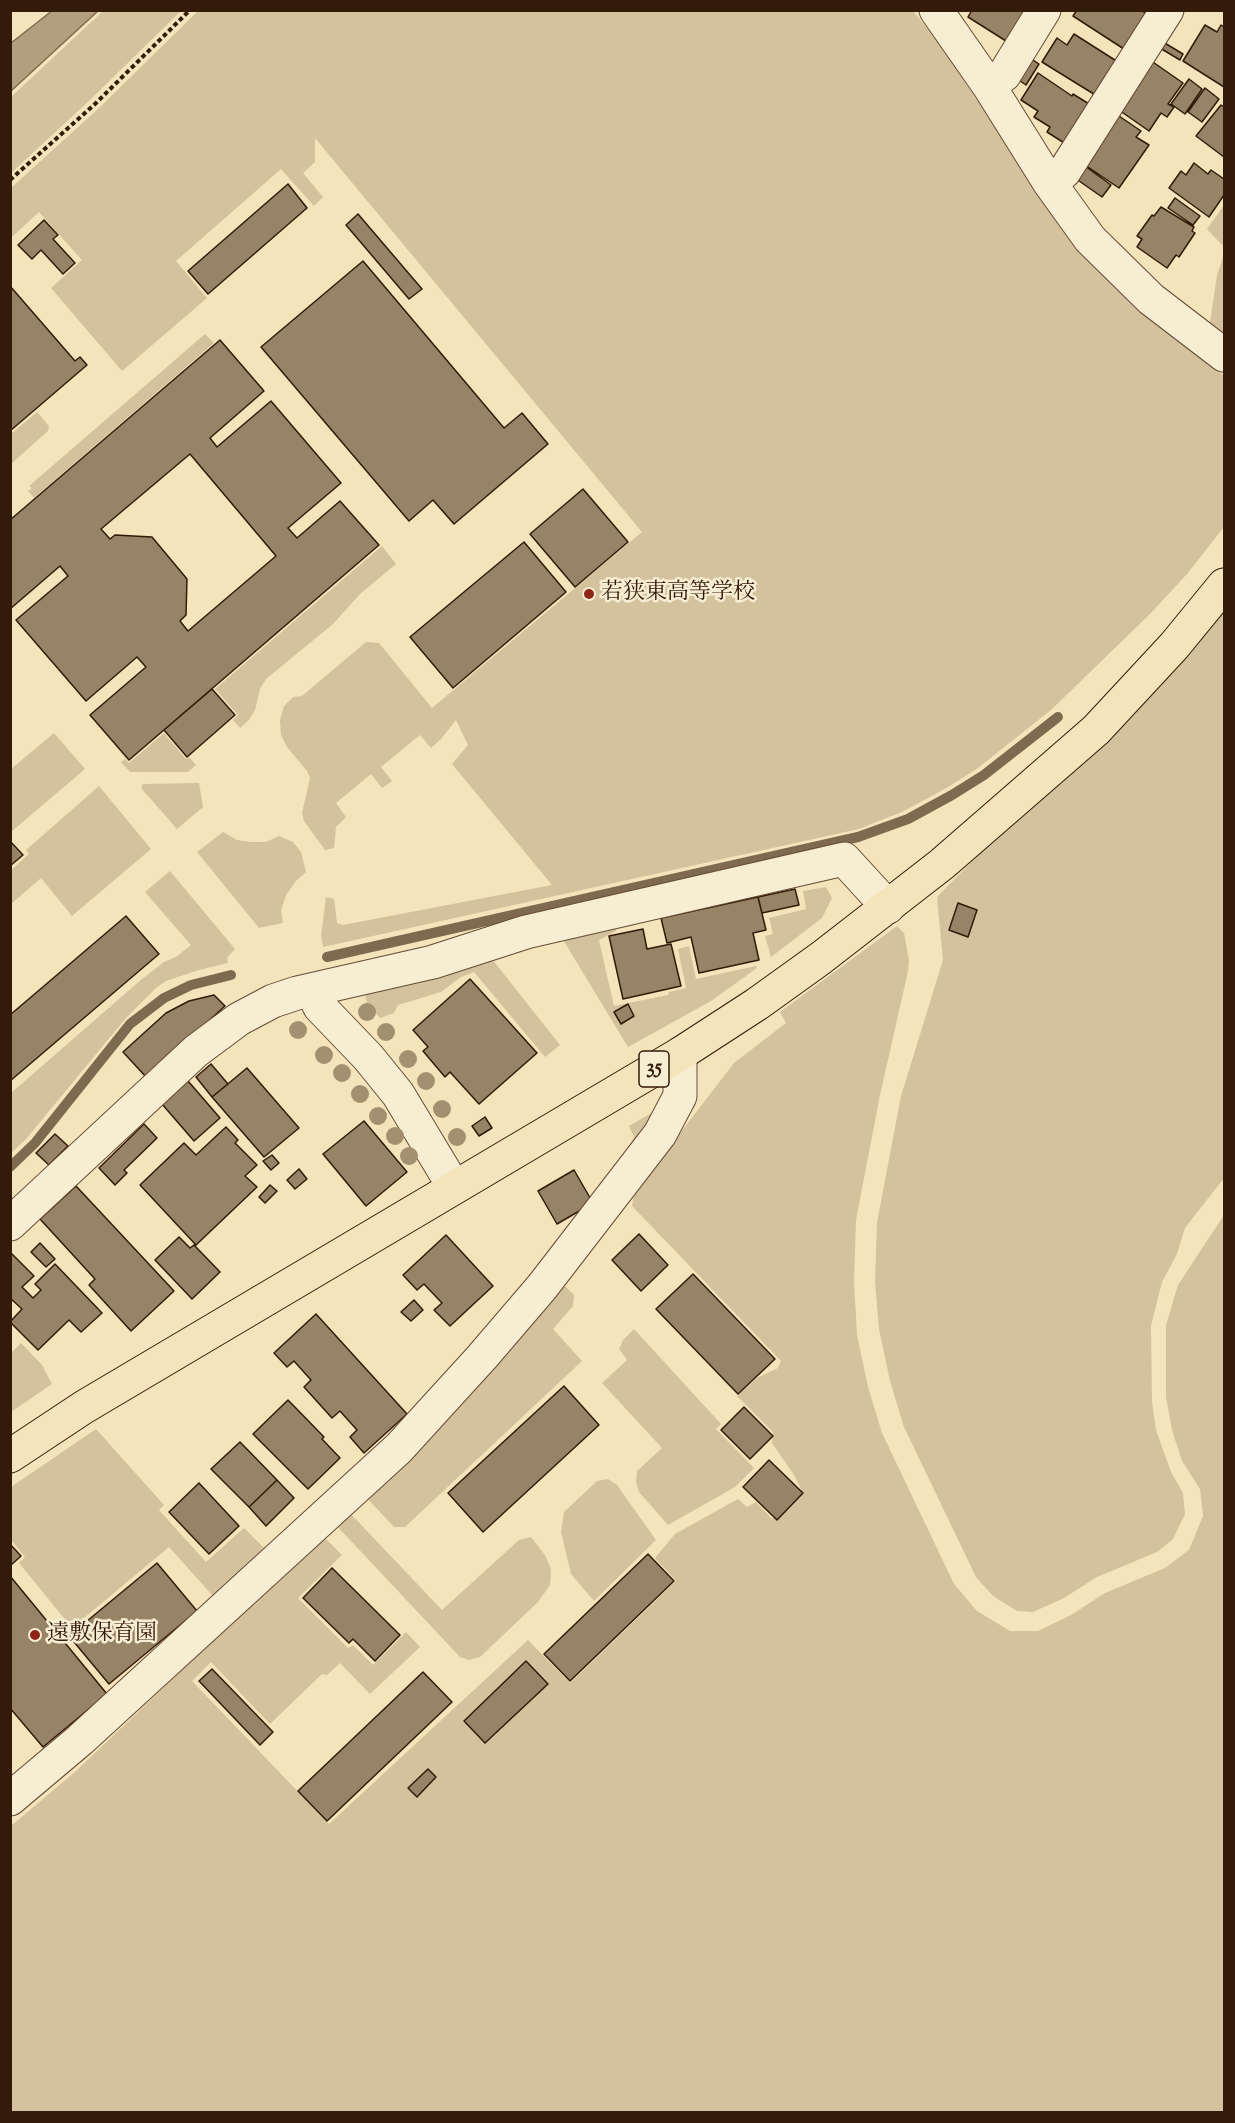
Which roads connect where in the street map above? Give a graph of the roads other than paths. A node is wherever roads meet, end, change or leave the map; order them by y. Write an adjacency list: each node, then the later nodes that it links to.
1 (936, 10): 4 (street)
2 (1044, 10): 4 (street)
3 (1167, 10): 5 (street)
4 (989, 86): 5 (street)
5 (1049, 182): 6 (street)
6 (1224, 355)
7 (1224, 585): 8 (main road, 35)
8 (888, 907): 9 (street); 10 (main road, 35)
9 (311, 990): 11 (street); 12 (street)
10 (680, 1054): 11 (main road, 35); 14 (street)
11 (454, 1187): 13 (main road, 35)
12 (10, 1224)
13 (10, 1456)
14 (10, 1799)

